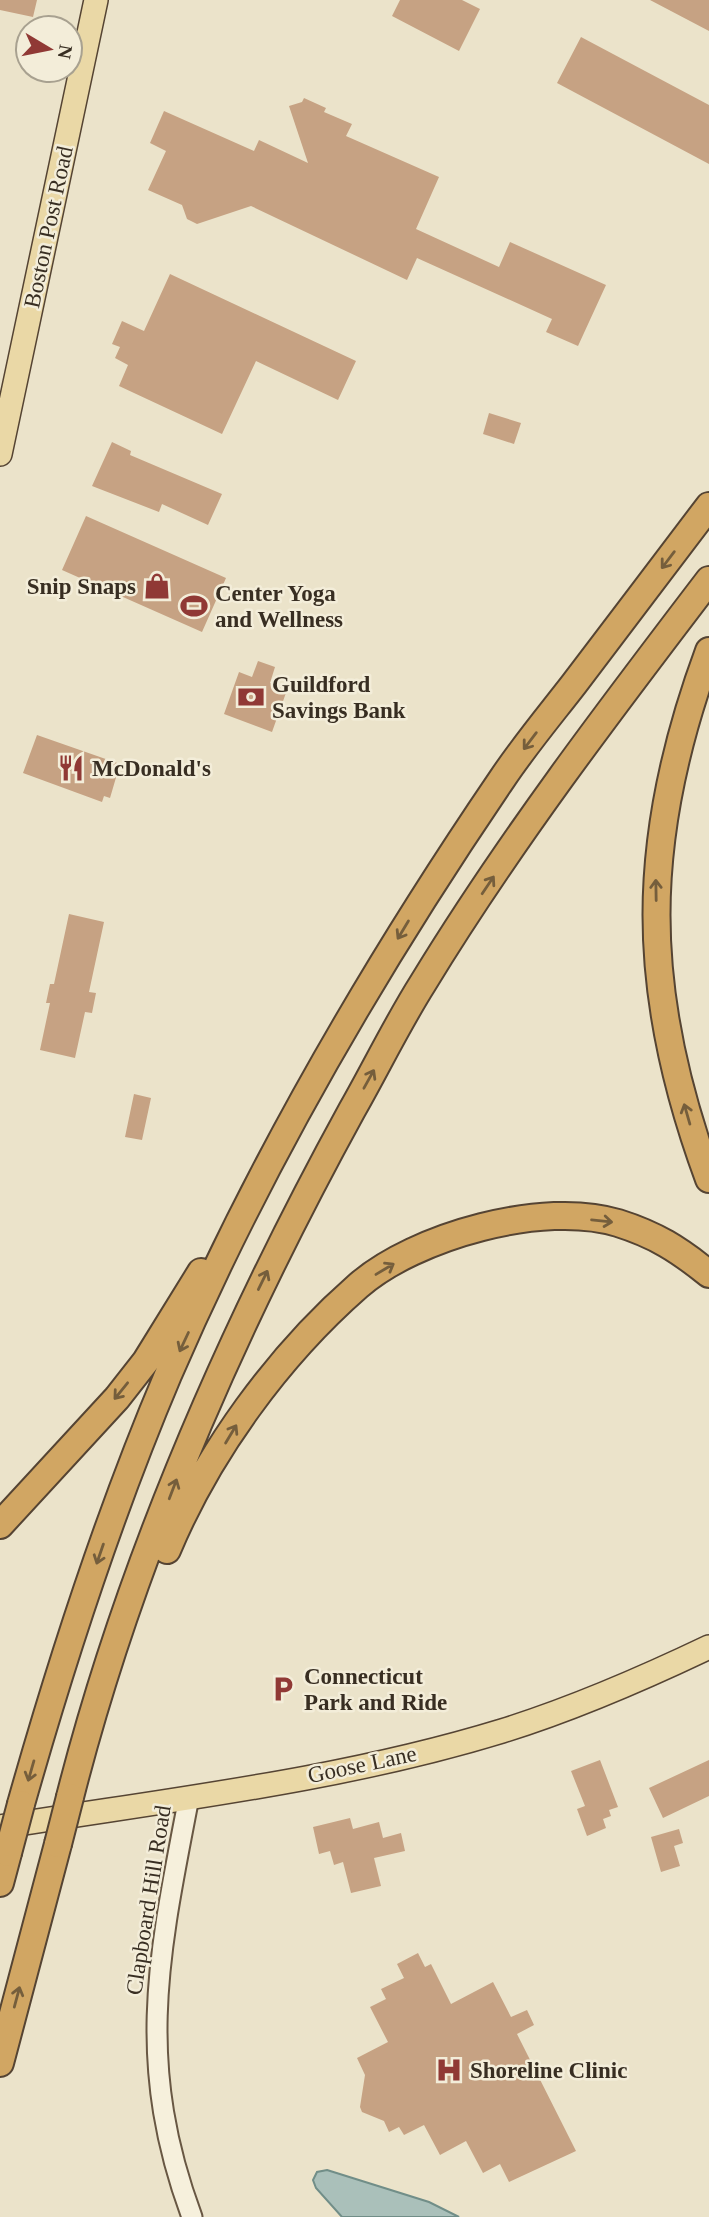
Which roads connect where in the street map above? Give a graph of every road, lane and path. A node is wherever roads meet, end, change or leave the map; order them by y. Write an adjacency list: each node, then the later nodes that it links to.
1 (96, 0): 2 (main road, Boston Post Road)
2 (0, 454)
3 (709, 506): 6 (highway, one-way to 6)
4 (709, 580): 11 (highway, one-way to 4)
5 (709, 651): 7 (highway, one-way to 5)
6 (278, 1149): 9 (highway, one-way to 9); 14 (highway, one-way to 14, bridge)
7 (709, 1179)
8 (709, 1274): 11 (highway, one-way to 8)
9 (0, 1525)
10 (709, 1647): 12 (main road, Goose Lane)
11 (79, 1762): 15 (highway, one-way to 11, bridge)
12 (189, 1797): 13 (main road, Goose Lane); 16 (street, Clapboard Hill Road)
13 (0, 1827)
14 (0, 1884)
15 (0, 2063)
16 (192, 2217)

